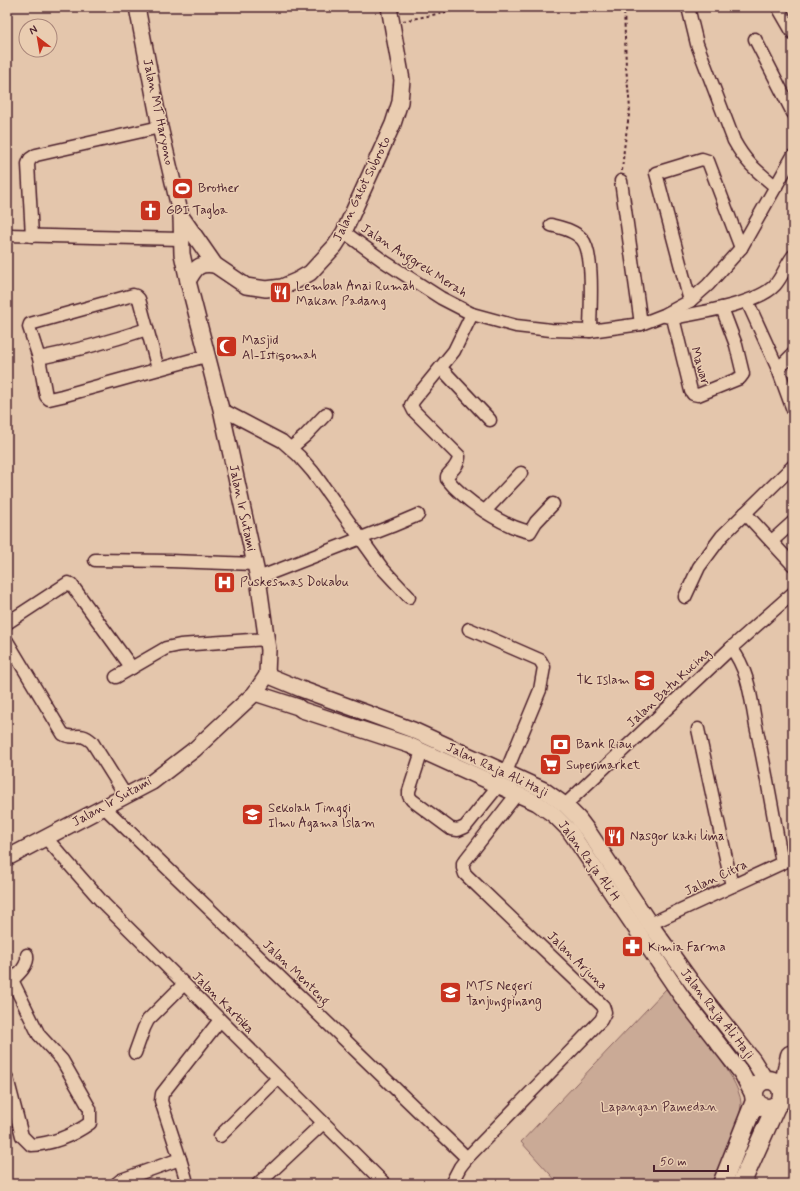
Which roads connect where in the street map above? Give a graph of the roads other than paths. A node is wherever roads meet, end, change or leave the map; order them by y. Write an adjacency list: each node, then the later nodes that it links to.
1 (137, 7): 8 (main road, Jalan MT Haryono)
2 (389, 7): 14 (main road, Jalan Gatot Subroto)
3 (688, 7): 11 (street)
4 (778, 7): 5 (street)
5 (793, 33)
6 (755, 40): 7 (street)
7 (793, 113)
8 (160, 127): 12 (main road, Jalan MT Haryono); 16 (street)
9 (793, 156): 11 (street, Jalan Anggrek Merah)
10 (621, 182): 27 (street)
11 (776, 187): 18 (street, Jalan Anggrek Merah)
12 (181, 216): 17 (main road, Jalan Ir Sutami); 20 (main road, Jalan Gatot Subroto)
13 (551, 225): 29 (street)
14 (344, 232): 20 (main road, Jalan Gatot Subroto); 25 (street, Jalan Anggrek Merah)
15 (7, 235): 16 (street)
16 (32, 236): 17 (street)
17 (181, 239): 21 (main road, Jalan Ir Sutami)
18 (741, 248): 23 (street, Jalan Anggrek Merah); 23 (street)
19 (793, 256): 22 (street)
20 (215, 265): 21 (main road)
21 (188, 282): 31 (main road, Jalan Ir Sutami)
22 (747, 300): 24 (street); 35 (street)
23 (690, 301): 26 (street, Jalan Anggrek Merah)
24 (722, 308): 26 (street); 26 (street, Mawar)
25 (472, 314): 29 (street, Jalan Anggrek Merah); 33 (street)
26 (668, 317): 27 (street, Jalan Anggrek Merah)
27 (640, 324): 29 (street, Jalan Anggrek Merah)
28 (147, 329): 32 (street); 32 (street); 34 (street)
29 (590, 331)
30 (793, 354): 35 (street)
31 (206, 356): 34 (street); 36 (main road, Jalan Ir Sutami)
32 (39, 358): 34 (street)
33 (441, 368): 39 (street); 44 (street)
34 (158, 369)
35 (778, 369): 37 (street)
36 (221, 409): 40 (street); 52 (main road, Jalan Ir Sutami)
37 (793, 410)
38 (326, 414): 40 (street)
39 (490, 420)
40 (291, 448): 48 (street)
41 (793, 466): 45 (street)
42 (521, 473): 44 (street)
43 (553, 504): 44 (street)
44 (485, 511)
45 (745, 513): 49 (street); 55 (street)
46 (418, 515): 48 (street)
47 (793, 522): 49 (street)
48 (360, 538): 52 (street); 54 (street)
49 (772, 541): 51 (street)
50 (95, 560): 52 (street)
51 (793, 565)
52 (256, 571): 58 (main road, Jalan Ir Sutami)
53 (793, 593): 60 (street, Jalan Batu Kucing)
54 (409, 597)
55 (685, 597)
56 (7, 623): 61 (street)
57 (469, 629): 67 (street)
58 (266, 638): 61 (street); 62 (main road, Jalan Ir Sutami)
59 (7, 641): 70 (street)
60 (731, 648): 71 (street, Jalan Batu Kucing); 76 (street)
61 (132, 668): 63 (street)
62 (267, 675): 64 (main road, Jalan Ir Sutami); 67 (main road, Jalan Raja Ali Haji)
63 (116, 677)
64 (255, 693): 66 (main road, Jalan Raja Ali H); 70 (main road, Jalan Ir Sutami)
65 (698, 730): 77 (street)
66 (422, 751): 68 (main road, Jalan Raja Ali H); 68 (street)
67 (506, 772): 71 (main road, Jalan Raja Ali Haji)
68 (498, 786): 69 (main road, Jalan Raja Ali H)
69 (517, 794): 73 (main road, Jalan Raja Ali H); 92 (street, Jalan Arjuna)
70 (126, 796): 72 (main road, Jalan Ir Sutami)
71 (565, 805): 73 (main road, Jalan Raja Ali Haji)
72 (105, 808): 74 (main road, Jalan Ir Sutami); 92 (street, Jalan Menteng)
73 (573, 824): 78 (main road, Jalan Raja Ali Haji); 88 (main road, Jalan Raja Ali H)
74 (46, 838): 75 (main road, Jalan Ir Sutami); 81 (street, Jalan Kartika)
75 (7, 858)
76 (787, 860): 77 (street, Jalan Citra)
77 (732, 886): 78 (street, Jalan Citra)
78 (650, 924): 87 (main road, Jalan Raja Ali Haji)
79 (27, 954): 80 (street)
80 (10, 982): 85 (street)
81 (184, 984): 82 (street, Jalan Kartika); 83 (street)
82 (220, 1020): 86 (street, Jalan Kartika); 93 (street)
83 (135, 1053)
84 (791, 1053): 87 (highway); 89 (highway)
85 (7, 1078)
86 (278, 1078): 90 (street, Jalan Kartika); 91 (street)
87 (766, 1079): 88 (highway); 89 (highway)
88 (754, 1098): 89 (highway); 99 (highway)
89 (783, 1099): 100 (highway)
90 (323, 1123): 96 (street); 97 (street, Jalan Kartika)
91 (220, 1136)
92 (467, 1158): 98 (street, Jalan Arjuna)
93 (180, 1159): 94 (street); 95 (street)
94 (186, 1179)
95 (116, 1184)
96 (258, 1184)
97 (385, 1184)
98 (451, 1184)
99 (722, 1184)
100 (741, 1184)

